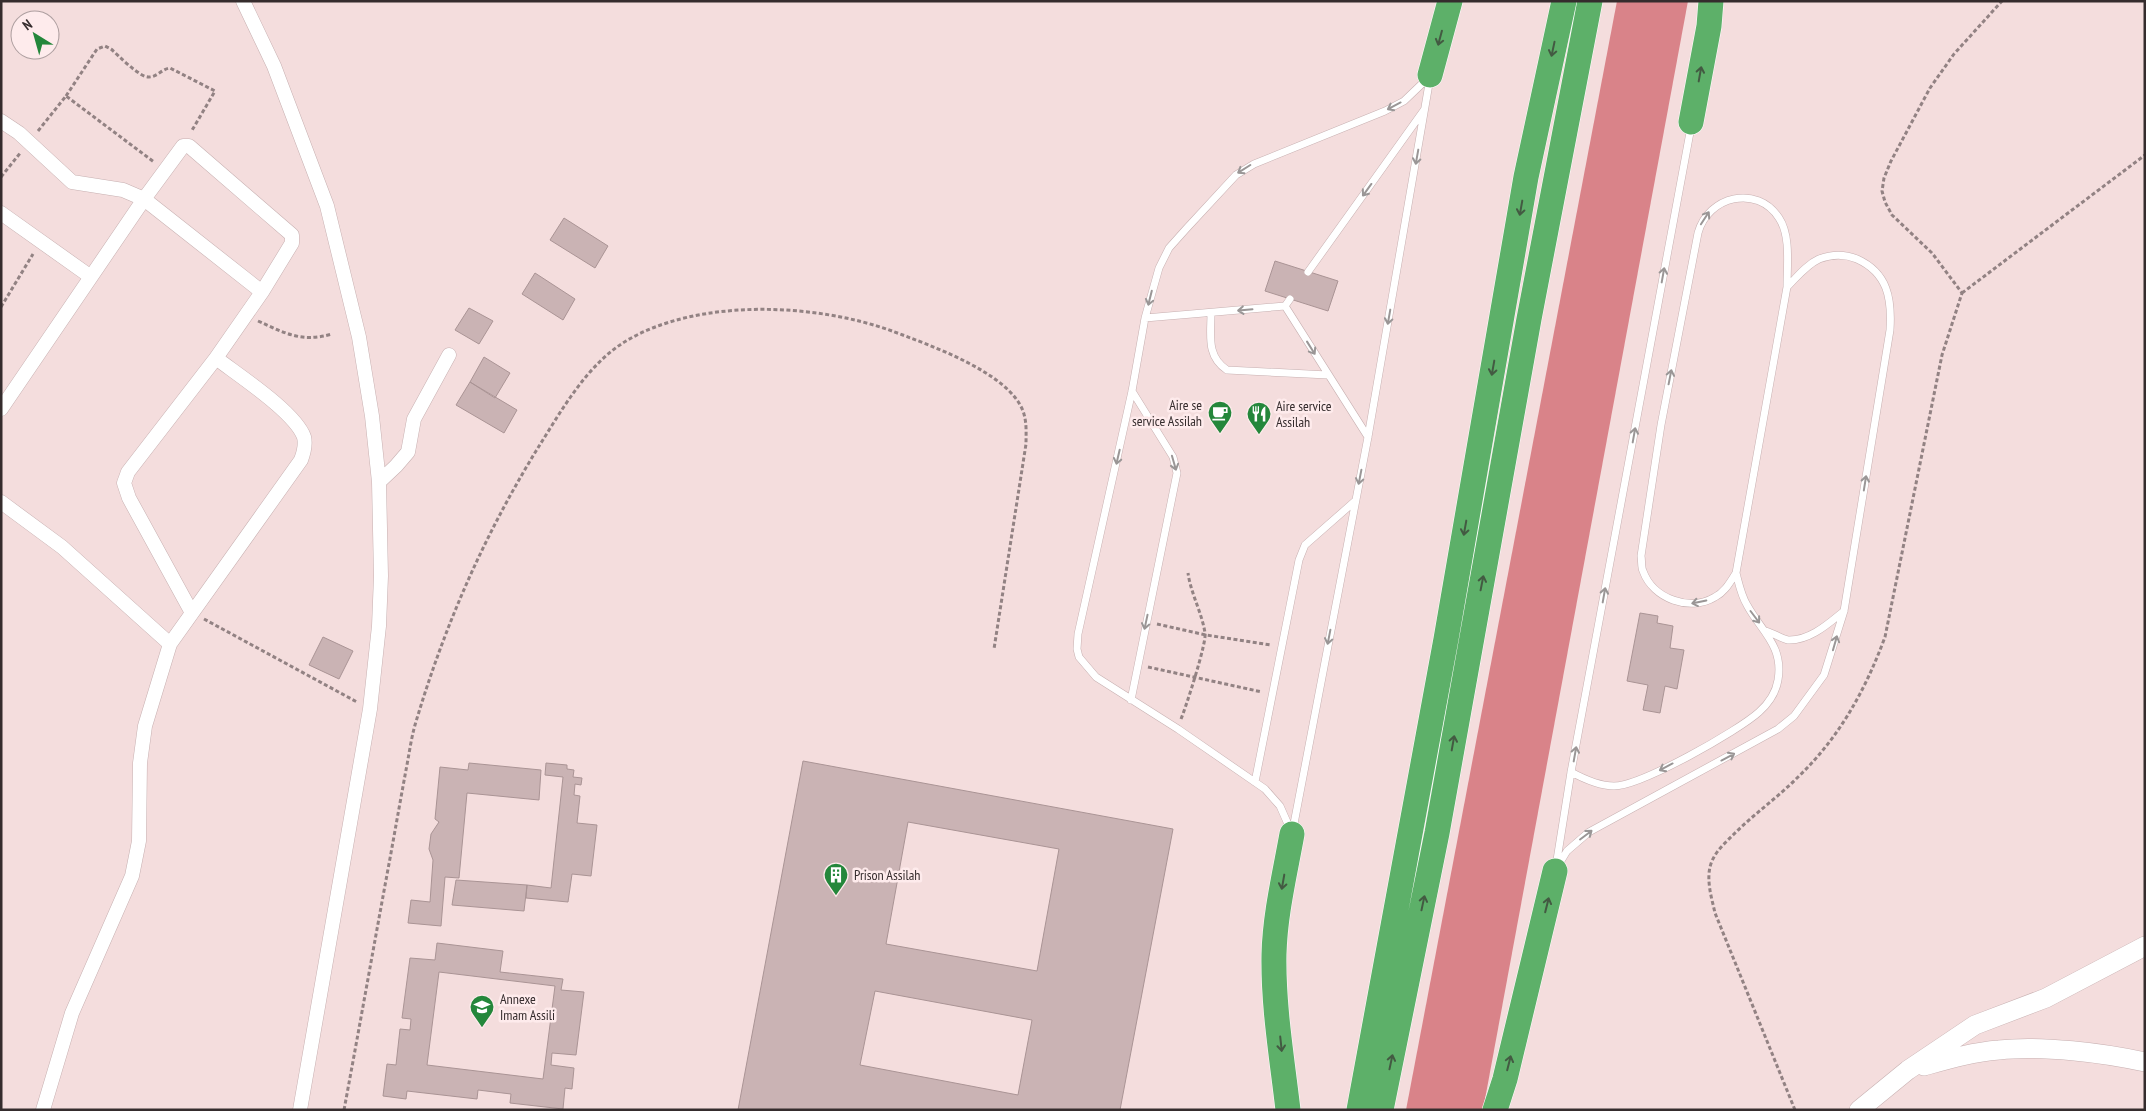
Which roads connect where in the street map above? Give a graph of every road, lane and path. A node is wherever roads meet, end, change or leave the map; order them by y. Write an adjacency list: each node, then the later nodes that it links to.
1 (243, 1): 39 (street)
2 (1450, 1): 6 (highway, one-way to 6)
3 (1564, 1): 69 (highway, one-way to 69)
4 (1590, 1): 70 (highway, one-way to 4)
5 (1712, 1): 10 (highway, one-way to 5)
6 (1430, 75): 8 (lane); 31 (lane, one-way to 31)
7 (66, 96): 11 (path); 12 (path); 14 (path)
8 (1426, 108): 19 (lane, one-way to 19); 38 (lane, one-way to 38)
9 (1, 121): 11 (street)
10 (1691, 122): 58 (lane, one-way to 10)
11 (28, 143): 15 (path); 16 (street)
12 (182, 147): 14 (street); 22 (street)
13 (2145, 155): 23 (path)
14 (165, 171): 16 (street)
15 (1, 177)
16 (144, 200): 20 (street); 22 (street)
17 (1, 213): 18 (street)
18 (41, 240): 20 (street); 26 (path)
19 (1308, 272)
20 (91, 277): 37 (street)
21 (1787, 287): 43 (lane); 43 (lane, one-way to 21); 44 (lane, one-way to 21)
22 (262, 292): 30 (street)
23 (1962, 293)
24 (1, 295): 26 (path)
25 (1290, 298): 27 (lane)
26 (6, 299): 28 (path)
27 (1285, 306): 29 (lane, one-way to 29); 35 (lane, one-way to 35)
28 (1, 307)
29 (1211, 312): 31 (lane); 35 (lane)
30 (246, 315): 32 (path); 34 (street)
31 (1145, 318): 36 (lane)
32 (332, 334)
33 (449, 355): 39 (street)
34 (216, 358): 45 (street); 45 (street)
35 (1328, 375): 38 (lane)
36 (1132, 391): 46 (lane, one-way to 46); 55 (lane, one-way to 55)
37 (1, 409)
38 (1368, 437): 41 (lane, one-way to 41)
39 (378, 482): 56 (street)
40 (1, 502): 49 (street)
41 (1355, 502): 50 (lane); 60 (lane, one-way to 60)
42 (1188, 573): 48 (path)
43 (1736, 573): 47 (lane, one-way to 47)
44 (1844, 611): 47 (lane); 61 (lane, one-way to 44)
45 (192, 613): 49 (street); 56 (path)
46 (1146, 621): 48 (path); 52 (lane, one-way to 52)
47 (1766, 630): 58 (lane, one-way to 58)
48 (1206, 635): 50 (path); 53 (path)
49 (170, 644): 65 (street)
50 (1280, 647): 54 (lane)
51 (994, 649): 67 (path)
52 (1138, 666): 53 (path); 55 (lane)
53 (1194, 676): 54 (path); 57 (path)
54 (1273, 694): 59 (lane)
55 (1131, 700): 57 (lane)
56 (370, 709): 66 (street)
57 (1178, 729): 59 (lane)
58 (1572, 772): 61 (lane)
59 (1255, 782): 60 (lane)
60 (1292, 834): 68 (highway, one-way to 68)
61 (1555, 872): 71 (highway, one-way to 61)
62 (2145, 946): 64 (street)
63 (2145, 1062): 64 (street)
64 (1908, 1070): 72 (street)
65 (43, 1110)
66 (300, 1110)
67 (344, 1110)
68 (1288, 1110)
69 (1359, 1110)
70 (1381, 1110)
71 (1495, 1110)
72 (1859, 1110)

